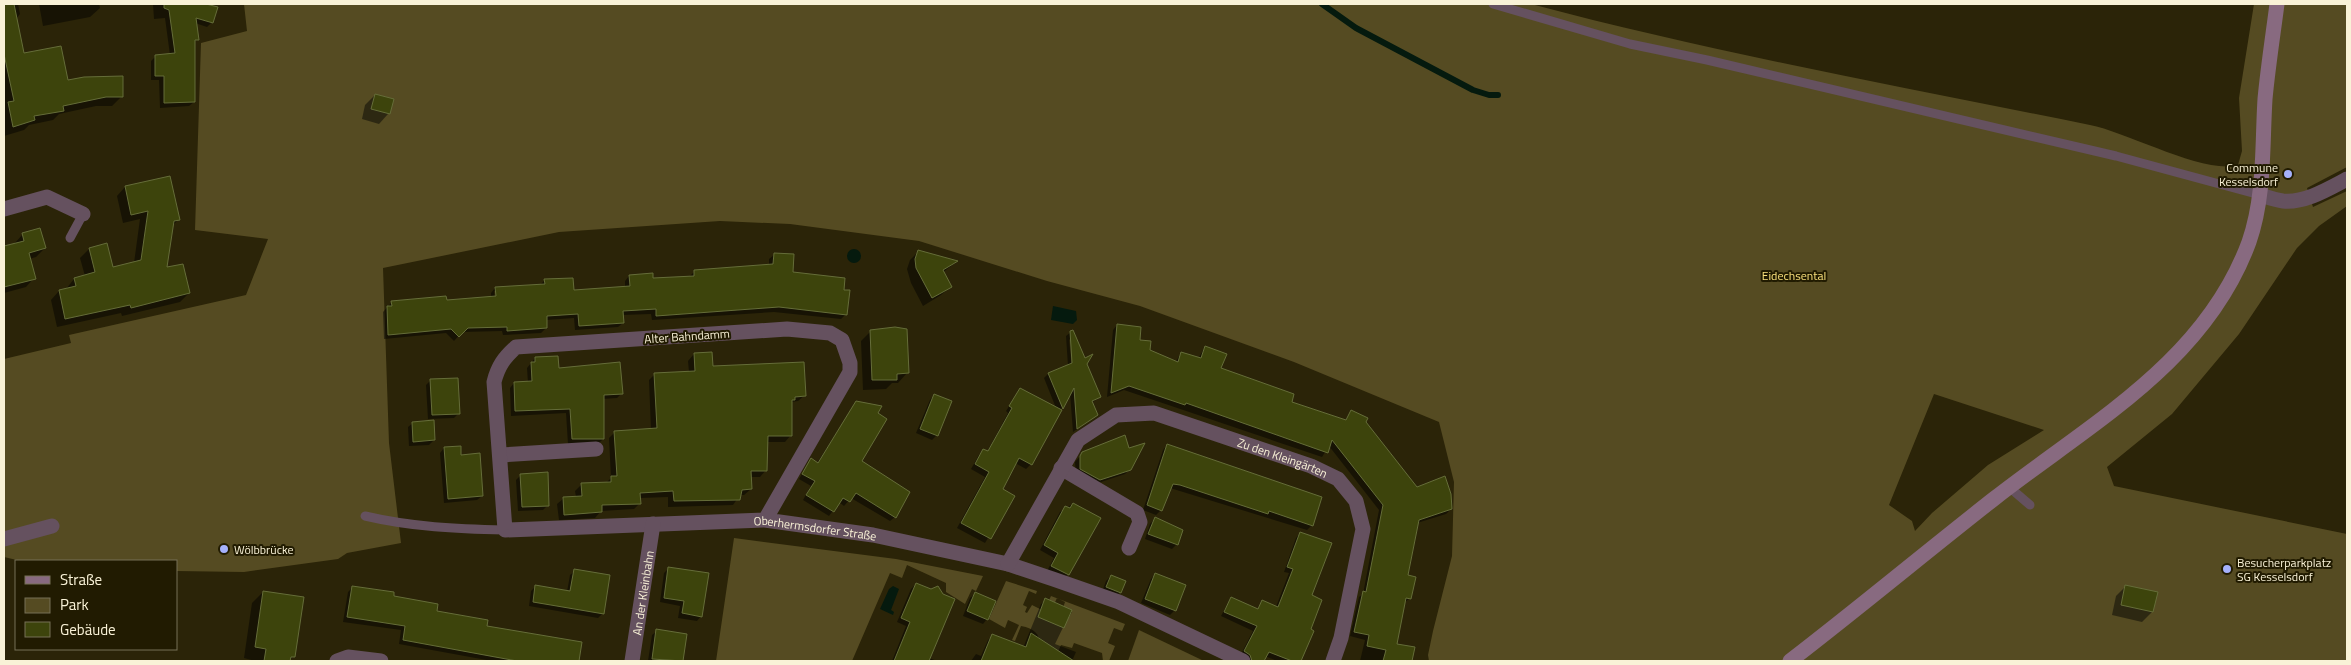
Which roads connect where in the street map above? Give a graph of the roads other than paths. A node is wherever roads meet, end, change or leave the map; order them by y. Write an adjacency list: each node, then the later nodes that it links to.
1 (1493, 4): 4 (lane)
2 (2277, 4): 4 (street)
3 (2347, 179): 4 (street)
4 (2260, 194): 11 (street)
5 (4, 209): 6 (street)
6 (83, 214): 7 (lane)
7 (70, 238)
8 (596, 449): 9 (street)
9 (501, 455): 14 (street, Alter Bahndamm); 17 (street, Alter Bahndamm)
10 (1061, 468): 19 (street); 20 (street, Zu den Kleingärten); 25 (street, Zu den Kleingärten)
11 (2010, 487): 12 (lane); 26 (street)
12 (2030, 505)
13 (366, 516): 17 (lane, Oberhermsdorfer Straße)
14 (764, 520): 15 (street, Oberhermsdorfer Straße); 20 (street, Oberhermsdorfer Straße)
15 (653, 524): 17 (street, Oberhermsdorfer Straße); 23 (street, An der Kleinbahn)
16 (52, 526): 18 (street)
17 (505, 530)
18 (4, 539)
19 (1129, 548)
20 (1008, 564): 24 (street, Oberhermsdorfer Straße)
21 (337, 661): 22 (street)
22 (381, 661)
23 (632, 661)
24 (1243, 661)
25 (1333, 661)
26 (1790, 661)

